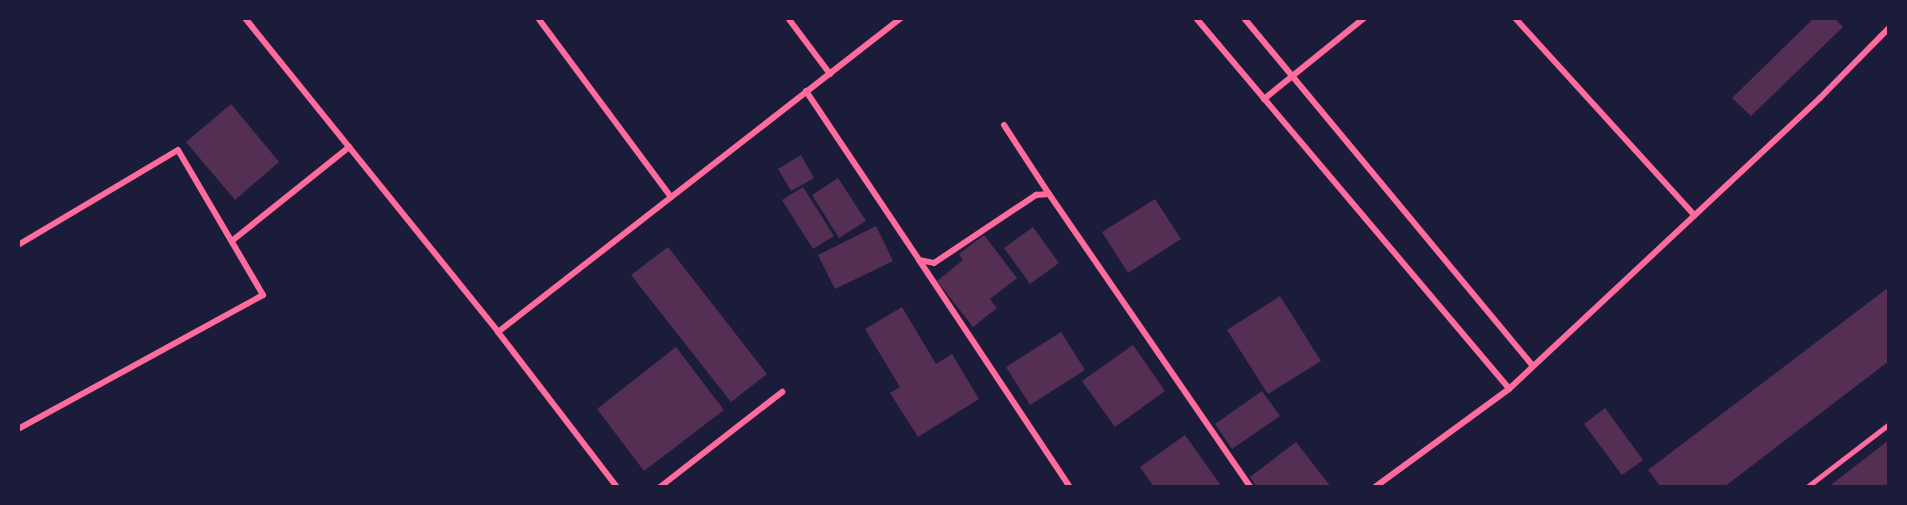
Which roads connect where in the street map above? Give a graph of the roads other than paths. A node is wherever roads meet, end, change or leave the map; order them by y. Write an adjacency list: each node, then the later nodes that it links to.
1 (245, 18): 15 (street)
2 (538, 18): 17 (street)
3 (788, 18): 10 (street)
4 (901, 18): 10 (street)
5 (1196, 18): 13 (street)
6 (1244, 18): 11 (street)
7 (1364, 18): 11 (street)
8 (1515, 18): 18 (street)
9 (1889, 28): 18 (street)
10 (830, 74): 12 (street)
11 (1292, 76): 13 (street); 23 (street)
12 (806, 91): 17 (street); 21 (street)
13 (1264, 99): 24 (street)
14 (1004, 125): 16 (street)
15 (349, 147): 19 (street); 22 (street)
16 (1049, 194): 21 (street); 31 (street)
17 (671, 197): 22 (street)
18 (1694, 215): 23 (street)
19 (233, 240): 20 (street); 27 (street)
20 (18, 244)
21 (919, 260): 30 (street)
22 (498, 332): 28 (street)
23 (1532, 365): 24 (street)
24 (1509, 389): 32 (street)
25 (782, 392): 29 (street)
26 (1889, 424): 33 (lane)
27 (18, 429)
28 (617, 487)
29 (660, 487)
30 (1070, 487)
31 (1250, 487)
32 (1375, 487)
33 (1807, 487)

